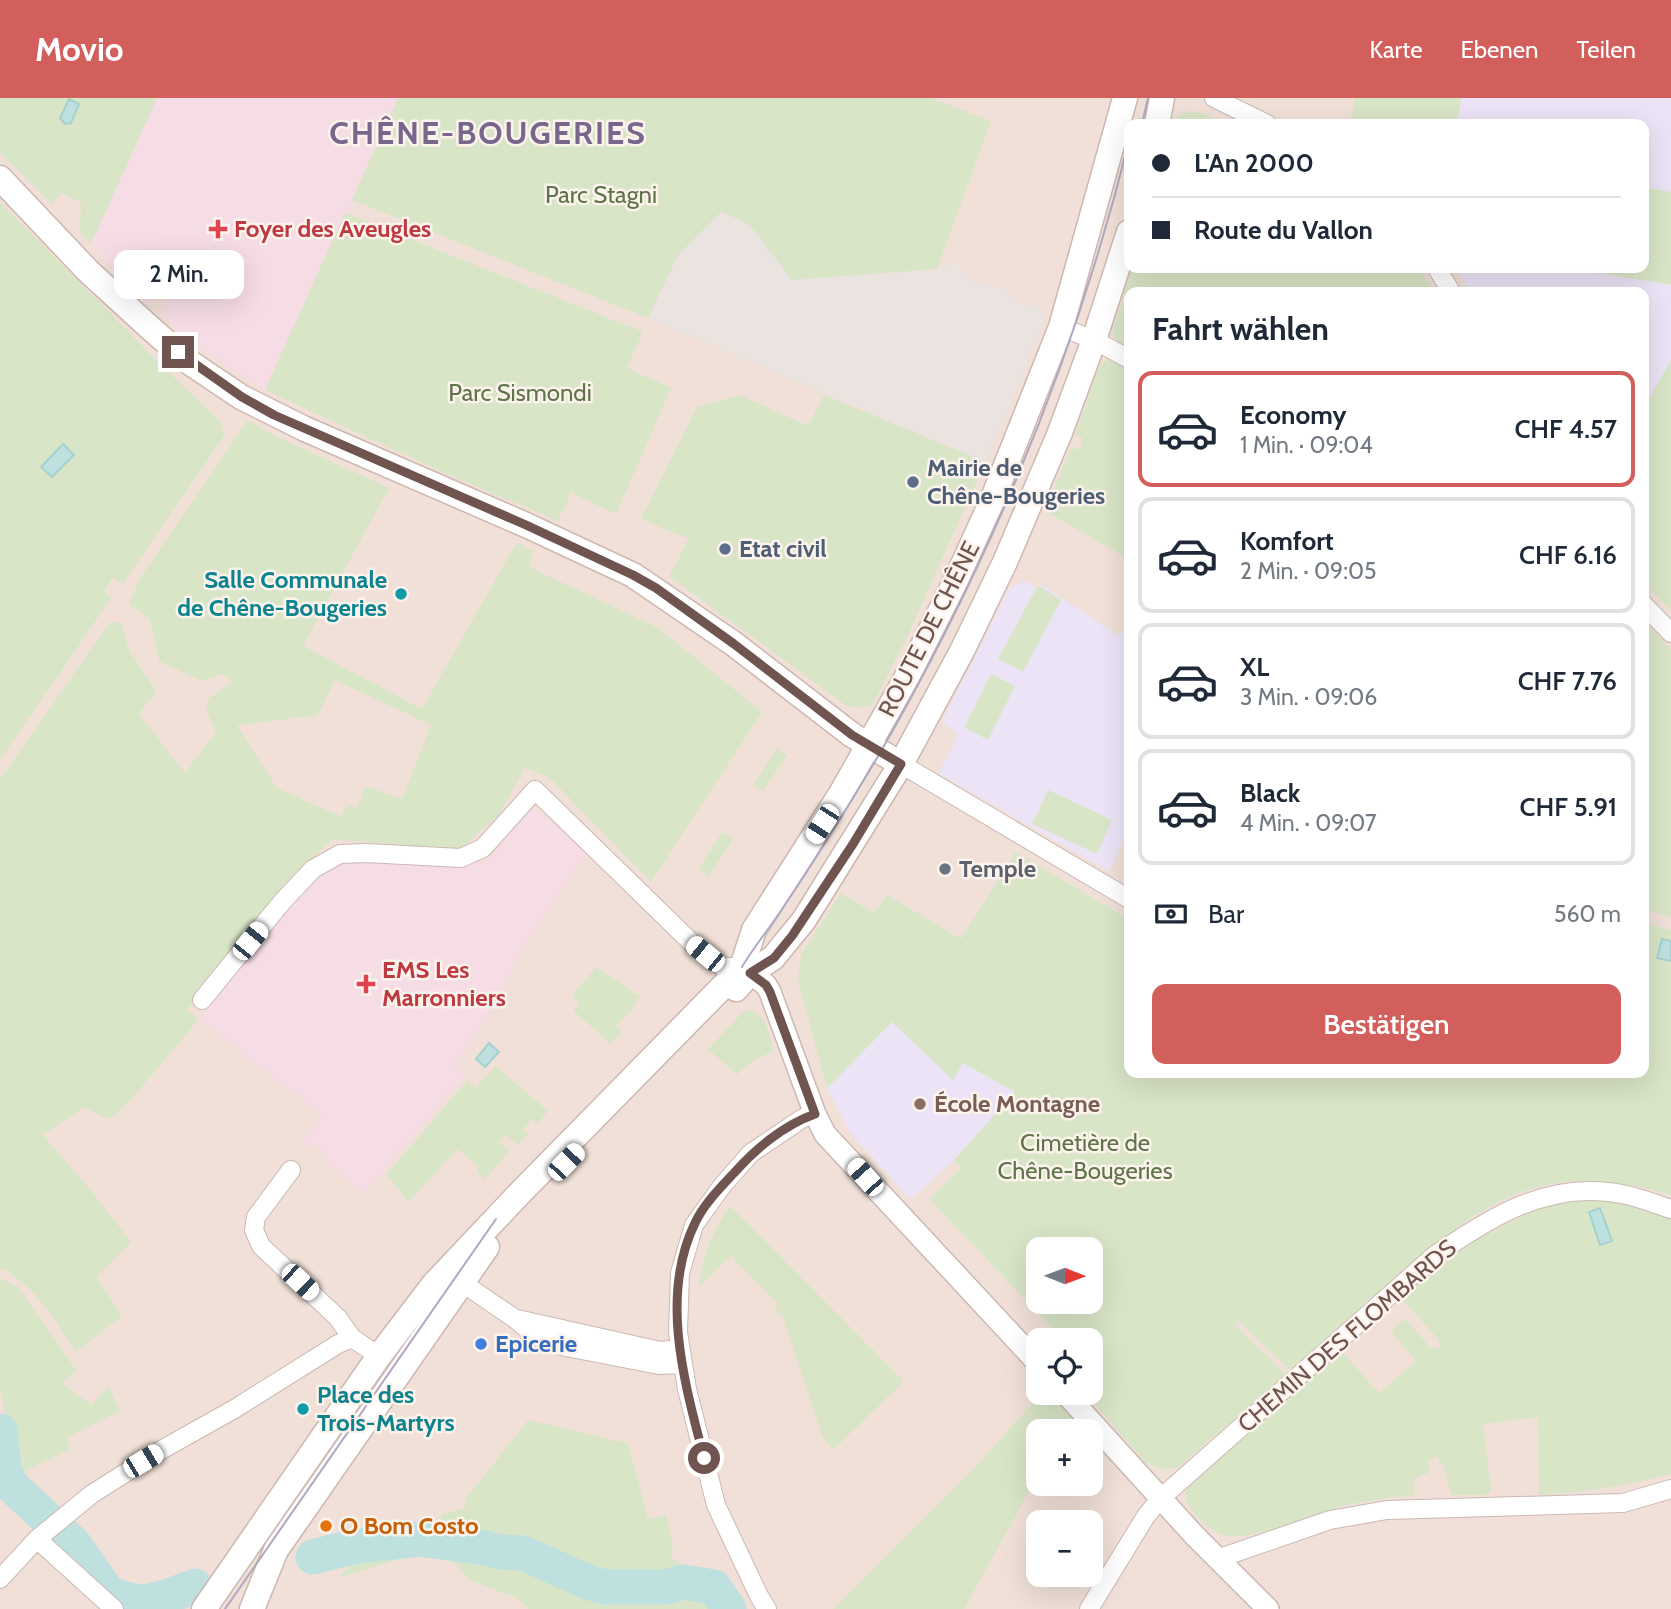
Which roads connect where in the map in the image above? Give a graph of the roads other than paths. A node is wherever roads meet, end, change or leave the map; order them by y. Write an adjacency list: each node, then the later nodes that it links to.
1 (1125, 98): 8 (main road, ROUTE DE CHÊNE)
2 (1162, 98): 4 (main road)
3 (1214, 98): 5 (street)
4 (1158, 119)
5 (1257, 119)
6 (0, 178): 13 (main road)
7 (1124, 247): 9 (main road, ROUTE DE CHÊNE)
8 (1061, 327): 9 (street); 13 (main road, ROUTE DE CHÊNE)
9 (1094, 340): 10 (street); 14 (main road, ROUTE DE CHÊNE)
10 (1124, 356)
11 (1649, 610): 12 (street)
12 (1671, 633)
13 (869, 745): 14 (main road); 16 (main road, ROUTE DE CHÊNE)
14 (901, 764): 15 (street); 16 (main road, ROUTE DE CHÊNE)
15 (1124, 896)
16 (746, 970): 17 (street); 18 (street); 21 (main road); 24 (main road)
17 (202, 1000)
18 (815, 1114): 23 (street); 25 (street)
19 (291, 1170): 22 (street)
20 (1671, 1209): 28 (street, CHEMIN DES FLOMBARDS)
21 (461, 1282): 25 (street); 34 (main road)
22 (352, 1338): 24 (street); 29 (street)
23 (1026, 1350)
24 (379, 1356): 33 (main road)
25 (680, 1357): 35 (street)
26 (1076, 1405): 28 (street)
27 (1671, 1489): 30 (street)
28 (1161, 1498): 30 (street); 36 (street, CHEMIN DES FLOMBARDS)
29 (40, 1536): 31 (street); 32 (street)
30 (1217, 1559): 37 (street)
31 (0, 1579)
32 (114, 1609)
33 (204, 1609)
34 (251, 1609)
35 (767, 1609)
36 (1089, 1609)
37 (1268, 1609)

